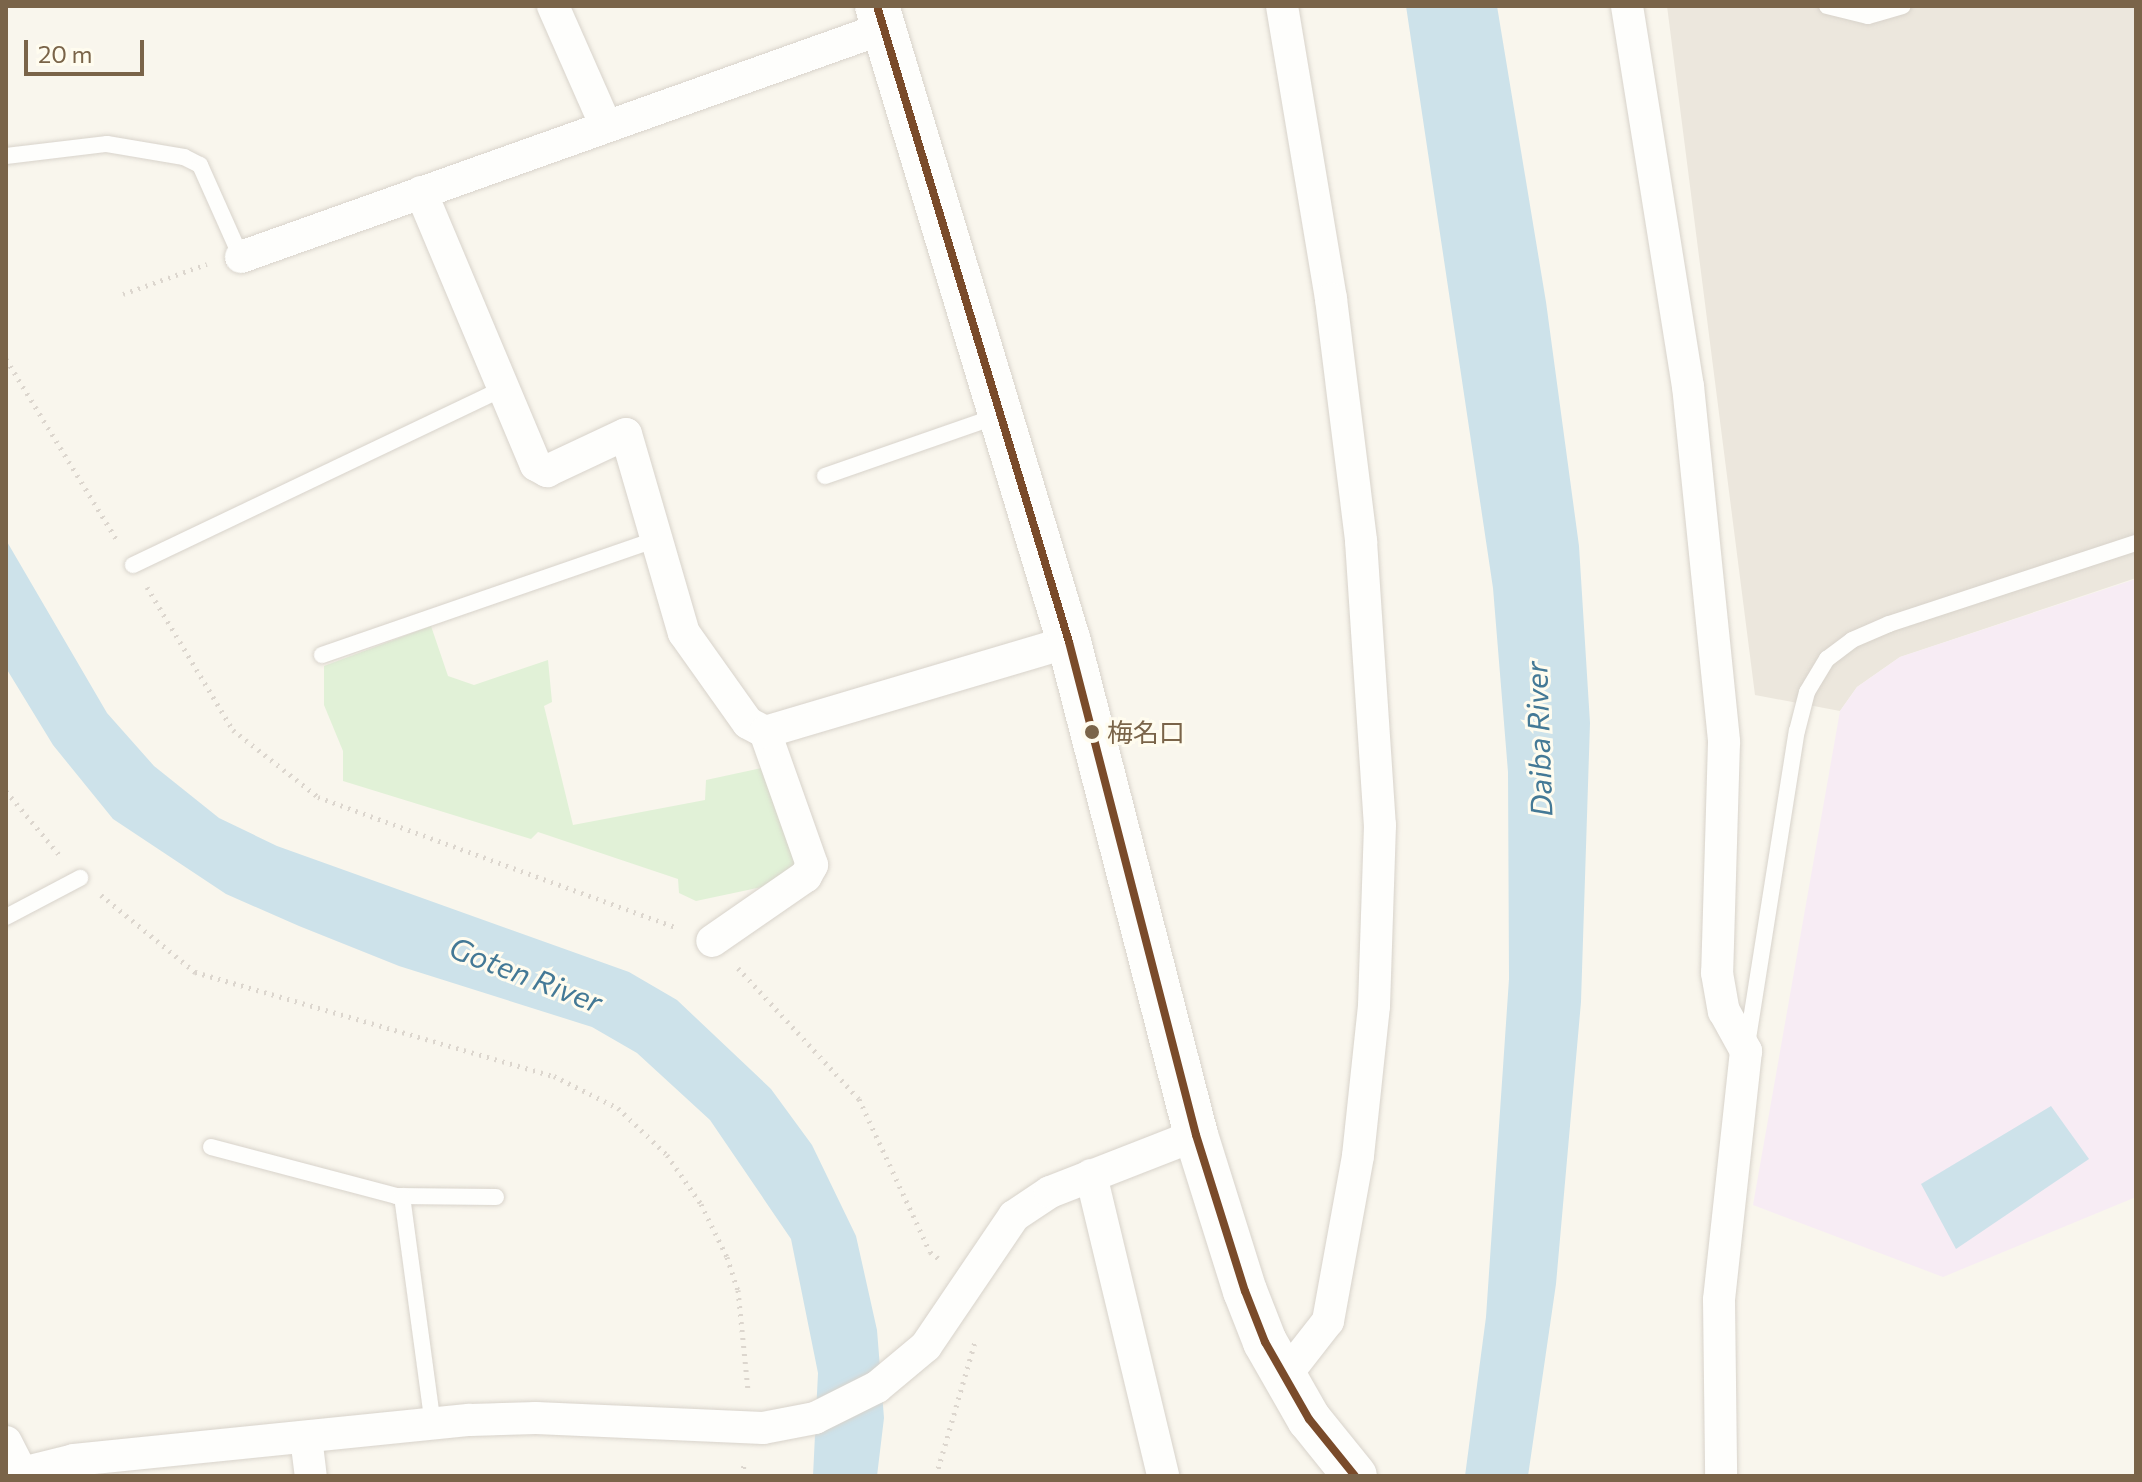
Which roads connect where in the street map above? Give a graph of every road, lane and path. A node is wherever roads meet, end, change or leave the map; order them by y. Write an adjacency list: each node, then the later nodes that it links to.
1 (553, 6): 7 (street)
2 (1282, 6): 33 (street)
3 (1627, 6): 26 (street)
4 (1827, 6): 5 (lane)
5 (1903, 6)
6 (880, 17): 7 (street); 14 (main road)
7 (606, 126): 9 (street)
8 (6, 156): 10 (lane)
9 (421, 192): 10 (street); 13 (street)
10 (240, 255): 11 (path)
11 (123, 294)
12 (6, 359): 18 (path)
13 (504, 388): 16 (street); 18 (lane)
14 (1002, 414): 15 (lane); 19 (main road)
15 (825, 476)
16 (655, 540): 20 (lane); 21 (street)
17 (2136, 543): 26 (lane)
18 (133, 565): 25 (path)
19 (1069, 642): 21 (street); 27 (main road)
20 (322, 655)
21 (765, 732): 25 (street)
22 (6, 791): 23 (path)
23 (80, 878): 24 (lane); 35 (path)
24 (6, 917)
25 (712, 941): 32 (path)
26 (1746, 1051): 44 (street)
27 (1196, 1135): 29 (street); 33 (main road)
28 (211, 1147): 30 (lane)
29 (1091, 1175): 32 (street); 42 (street)
30 (402, 1196): 31 (lane); 34 (lane)
31 (496, 1197)
32 (968, 1283): 35 (street); 41 (path)
33 (1285, 1376): 43 (main road)
34 (433, 1424): 35 (street); 36 (street)
35 (755, 1427): 40 (path)
36 (306, 1437): 38 (street); 39 (street)
37 (6, 1442): 38 (street)
38 (20, 1475)
39 (311, 1476)
40 (743, 1476)
41 (936, 1476)
42 (1163, 1476)
43 (1355, 1476)
44 (1721, 1476)

